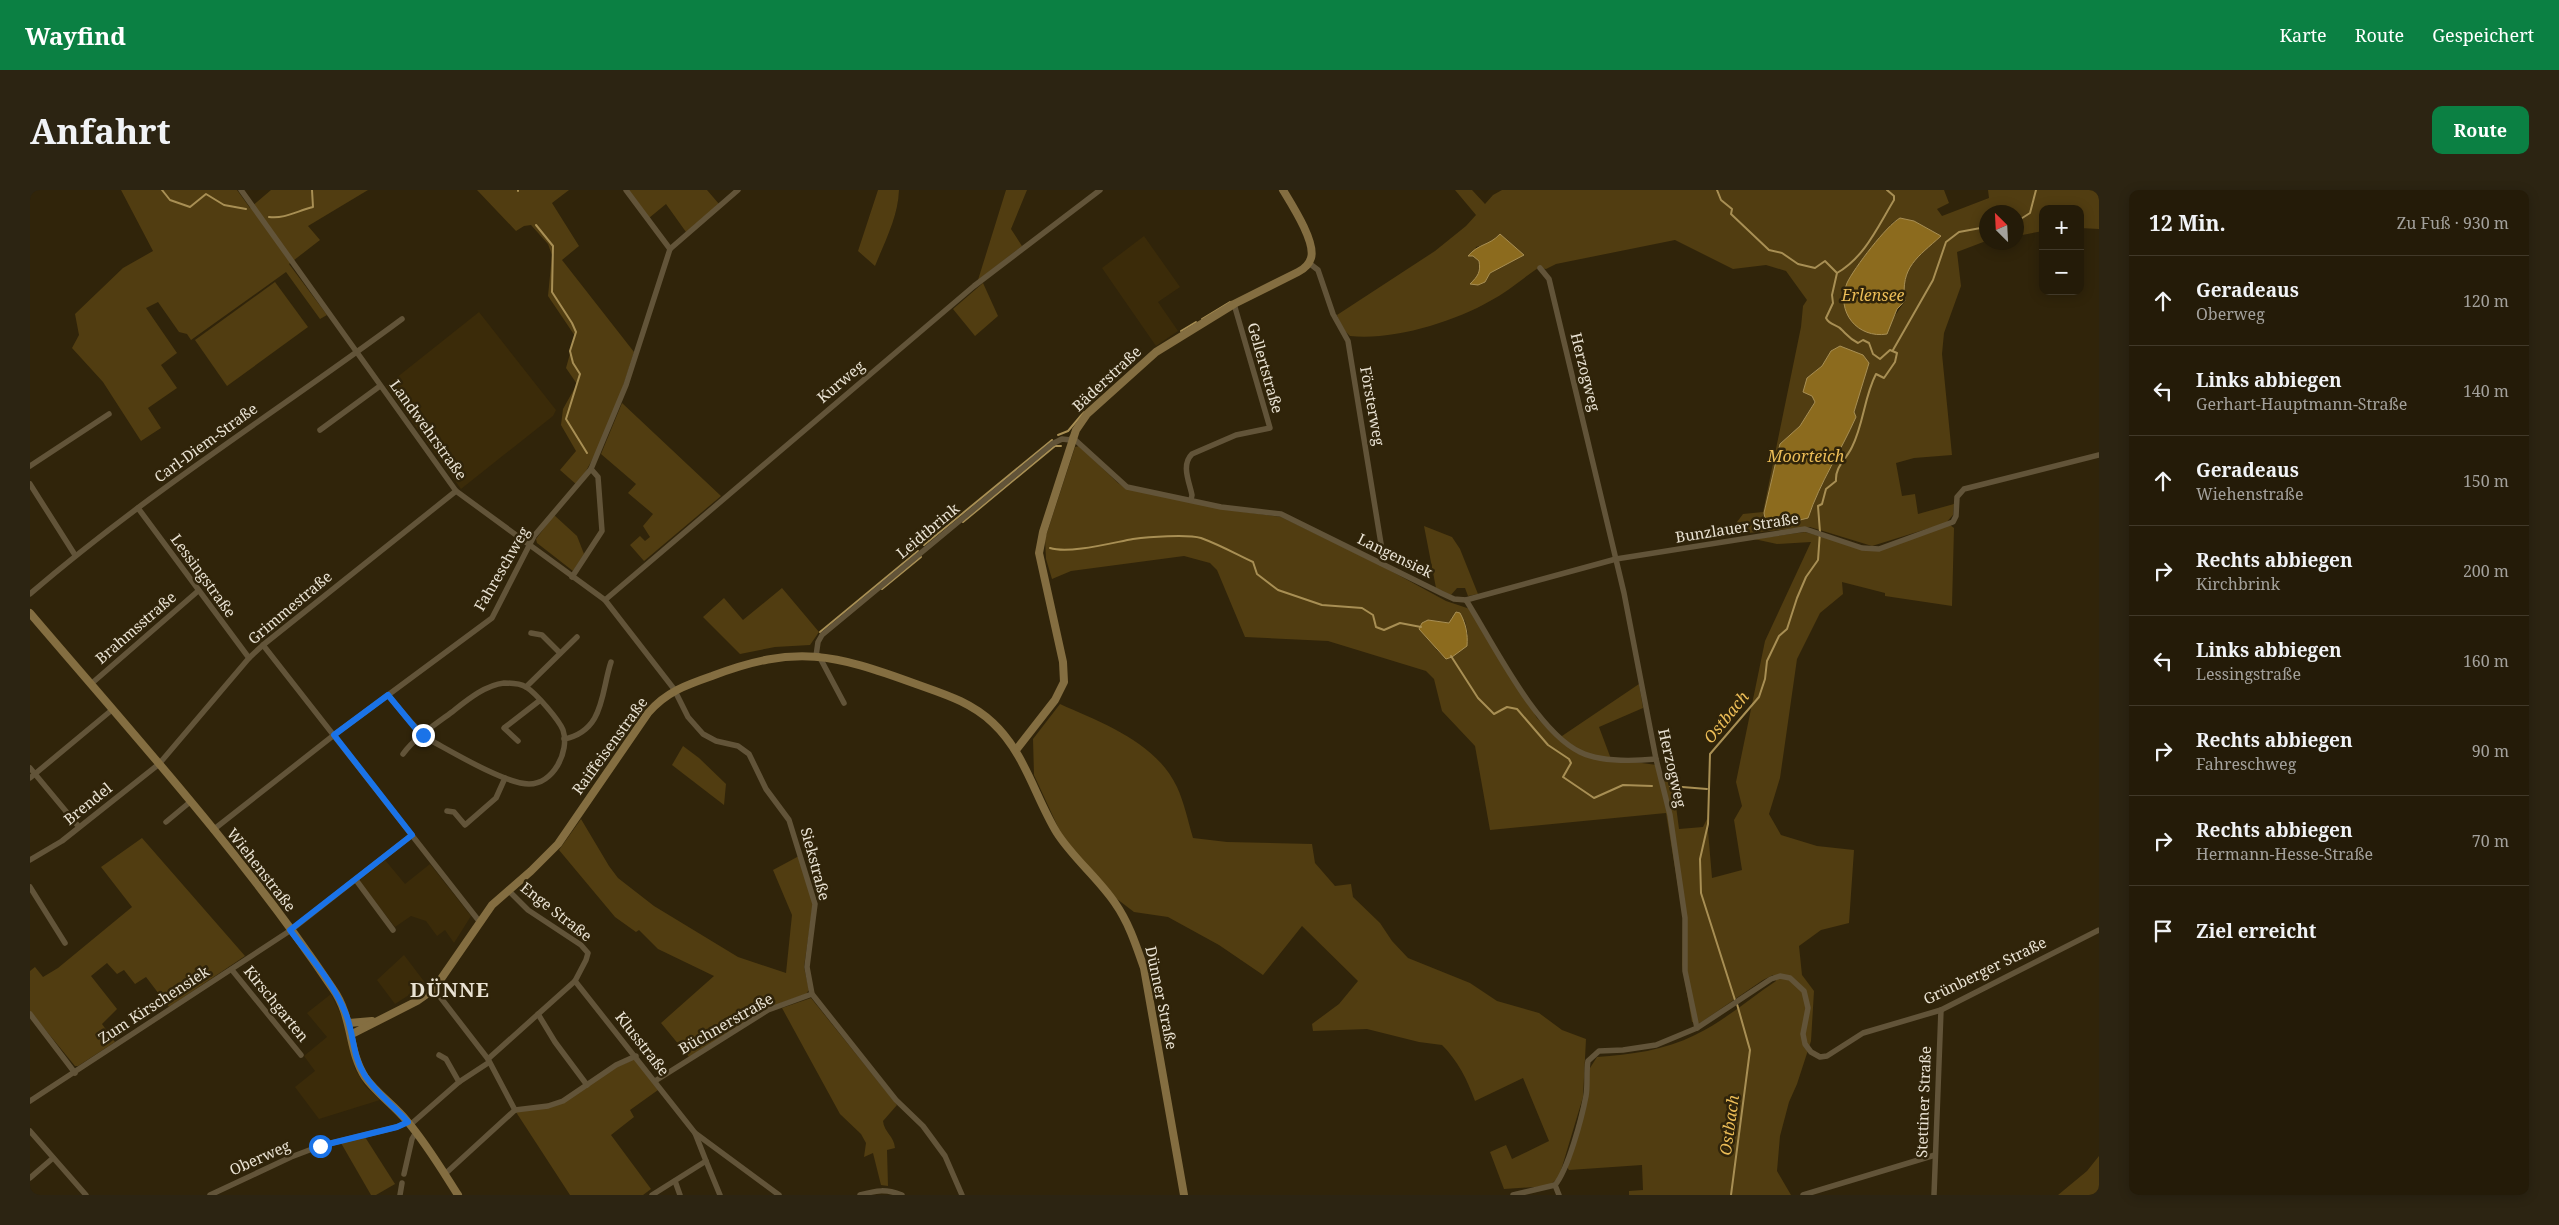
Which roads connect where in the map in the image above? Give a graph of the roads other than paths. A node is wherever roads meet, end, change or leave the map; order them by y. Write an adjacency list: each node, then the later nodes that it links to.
1 (241, 190): 11 (street, Landwehrstraße)
2 (626, 190): 6 (street)
3 (738, 190): 6 (street)
4 (1100, 190): 30 (street, Kurweg)
5 (1283, 190): 7 (street)
6 (670, 249): 18 (street, Fahreschweg)
7 (1309, 264): 9 (street, Bäderstraße); 26 (street, Försterweg)
8 (1540, 268): 25 (street, Herzogweg)
9 (1234, 304): 15 (street, Bäderstraße); 21 (street, Gellertstraße)
10 (402, 319): 11 (street, Carl-Diem-Straße)
11 (358, 352): 12 (street, Landwehrstraße); 22 (street, Carl-Diem-Straße)
12 (380, 386): 14 (street); 20 (street, Landwehrstraße)
13 (109, 414): 17 (street)
14 (320, 430)
15 (1071, 439): 21 (street, Langensiek); 37 (street, Leidtbrink); 51 (street, Bäderstraße)
16 (2099, 455): 25 (street, Bunzlauer Straße)
17 (30, 466)
18 (591, 469): 23 (street, Fahreschweg); 27 (street)
19 (30, 484): 24 (street)
20 (456, 491): 23 (street, Landwehrstraße); 35 (street, Grimmestraße)
21 (1191, 500): 26 (street, Langensiek)
22 (138, 508): 24 (street, Carl-Diem-Straße); 28 (street, Lessingstraße)
23 (529, 545): 27 (street, Landwehrstraße); 43 (street, Fahreschweg)
24 (75, 555): 29 (street, Carl-Diem-Straße)
25 (1616, 559): 31 (street, Bunzlauer Straße); 53 (street, Herzogweg)
26 (1381, 562): 31 (street, Langensiek)
27 (572, 577): 30 (street, Landwehrstraße)
28 (198, 591): 38 (street, Lessingstraße); 40 (street, Brahmsstraße)
29 (30, 594)
30 (605, 600): 42 (street, Landwehrstraße)
31 (1466, 600): 53 (street)
32 (30, 613): 40 (street, Wiehenstraße)
33 (531, 633): 36 (street)
34 (577, 637): 36 (street)
35 (264, 645): 38 (street, Grimmestraße); 47 (street)
36 (560, 653): 41 (street)
37 (818, 656): 42 (street, Raiffeisenstraße); 45 (street); 51 (street, Raiffeisenstraße)
38 (249, 658): 54 (street, Grimmestraße)
39 (611, 662): 49 (street)
40 (91, 684): 46 (street, Wiehenstraße)
41 (526, 687): 44 (street); 48 (street)
42 (674, 690): 67 (street, Raiffeisenstraße); 76 (street, Siekstraße)
43 (388, 695): 47 (street, Fahreschweg); 48 (street)
44 (539, 701): 49 (street); 50 (street)
45 (844, 703)
46 (113, 709): 54 (street, Wiehenstraße); 56 (street)
47 (334, 735): 62 (street, Fahreschweg); 63 (street)
48 (423, 735): 52 (street); 57 (street)
49 (564, 738): 57 (street)
50 (518, 742)
51 (1016, 750): 119 (street, Dünner Straße)
52 (403, 754)
53 (1656, 758): 82 (street, Herzogweg)
54 (158, 764): 58 (street, Wiehenstraße); 61 (street, Brendel)
55 (30, 768): 56 (street)
56 (33, 776): 61 (street)
57 (505, 778): 59 (street)
58 (190, 802): 60 (street); 62 (street, Wiehenstraße)
59 (447, 811)
60 (166, 822)
61 (79, 827): 64 (street, Brendel)
62 (213, 830): 69 (street, Wiehenstraße)
63 (412, 835): 65 (street, Zum Kirschensiek); 68 (street)
64 (30, 860)
65 (356, 880): 69 (street, Zum Kirschensiek); 70 (street)
66 (30, 887): 72 (street)
67 (508, 890): 68 (street, Raiffeisenstraße); 74 (street, Enge Straße)
68 (479, 921): 75 (street, Raiffeisenstraße)
69 (290, 930): 73 (street, Zum Kirschensiek); 81 (street, Wiehenstraße)
70 (393, 930)
71 (2099, 930): 77 (street, Grünberger Straße)
72 (65, 943)
73 (232, 970): 84 (street, Kirschgarten); 88 (street, Zum Kirschensiek)
74 (575, 981): 79 (street); 86 (street, Klusstraße)
75 (434, 989): 80 (street, Raiffeisenstraße); 87 (street)
76 (812, 994): 89 (street, Büchnerstraße); 118 (street, Siekstraße)
77 (1940, 1010): 82 (street, Grünberger Straße); 98 (street, Stettiner Straße)
78 (30, 1014): 88 (street)
79 (538, 1014): 87 (street); 91 (street)
80 (377, 1021): 81 (street, Raiffeisenstraße); 83 (street, Raiffeisenstraße)
81 (349, 1023): 83 (street, Wiehenstraße)
82 (1697, 1028): 106 (street)
83 (352, 1034): 94 (street, Wiehenstraße)
84 (301, 1055)
85 (439, 1055): 90 (street)
86 (636, 1056): 89 (street, Klusstraße); 91 (street)
87 (488, 1061): 90 (street); 93 (street)
88 (75, 1073): 92 (street, Zum Kirschensiek)
89 (655, 1081): 97 (street, Klusstraße)
90 (459, 1082): 94 (street)
91 (586, 1085): 93 (street)
92 (30, 1101)
93 (515, 1110): 102 (street)
94 (409, 1123): 96 (street, Wiehenstraße); 109 (street, Oberweg)
95 (30, 1131): 99 (street)
96 (416, 1132): 101 (street); 102 (street, Wiehenstraße)
97 (695, 1133): 100 (street); 115 (street, Klusstraße)
98 (1935, 1155): 122 (street); 123 (street, Stettiner Straße)
99 (53, 1158): 103 (street); 108 (street)
100 (706, 1160): 104 (street); 114 (street)
101 (404, 1174)
102 (445, 1174): 111 (street, Wiehenstraße)
103 (30, 1178)
104 (674, 1181): 112 (street); 113 (street)
105 (402, 1183): 110 (street)
106 (1555, 1185): 120 (street); 121 (street)
107 (878, 1192): 116 (street); 117 (street)
108 (86, 1195)
109 (210, 1195)
110 (400, 1195)
111 (458, 1195)
112 (652, 1195)
113 (680, 1195)
114 (720, 1195)
115 (779, 1195)
116 (860, 1195)
117 (902, 1195)
118 (962, 1195)
119 (1184, 1195)
120 (1513, 1195)
121 (1559, 1195)
122 (1803, 1195)
123 (1934, 1195)

